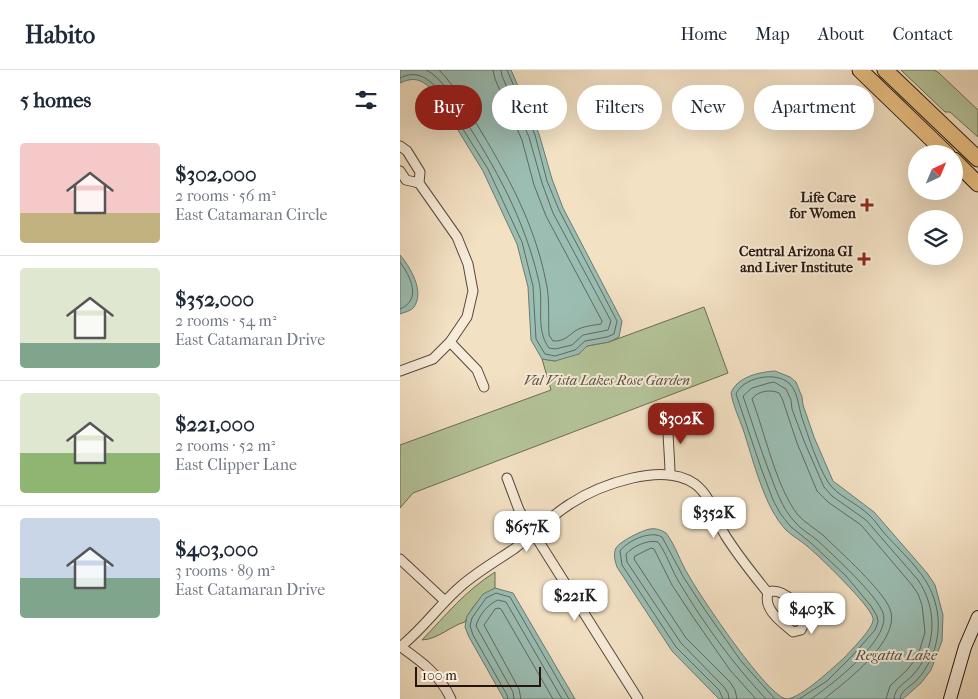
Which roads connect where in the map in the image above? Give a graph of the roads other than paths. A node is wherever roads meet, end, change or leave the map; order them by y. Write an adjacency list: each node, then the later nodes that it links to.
1 (860, 70): 3 (main road)
2 (885, 70): 5 (main road)
3 (938, 145)
4 (400, 146): 8 (street)
5 (978, 159)
6 (963, 169): 9 (main road)
7 (400, 171): 8 (street)
8 (419, 183): 10 (street)
9 (978, 184)
10 (450, 342): 11 (street); 12 (street)
11 (400, 371)
12 (484, 387)
13 (668, 415): 14 (street)
14 (670, 475): 16 (street); 18 (street)
15 (507, 478): 16 (street)
16 (534, 532): 19 (street); 23 (street)
17 (400, 559): 19 (street)
18 (768, 593): 18 (street)
19 (445, 601): 21 (street)
20 (978, 617): 24 (street)
21 (401, 647): 22 (street)
22 (451, 699)
23 (638, 699)
24 (950, 699)

